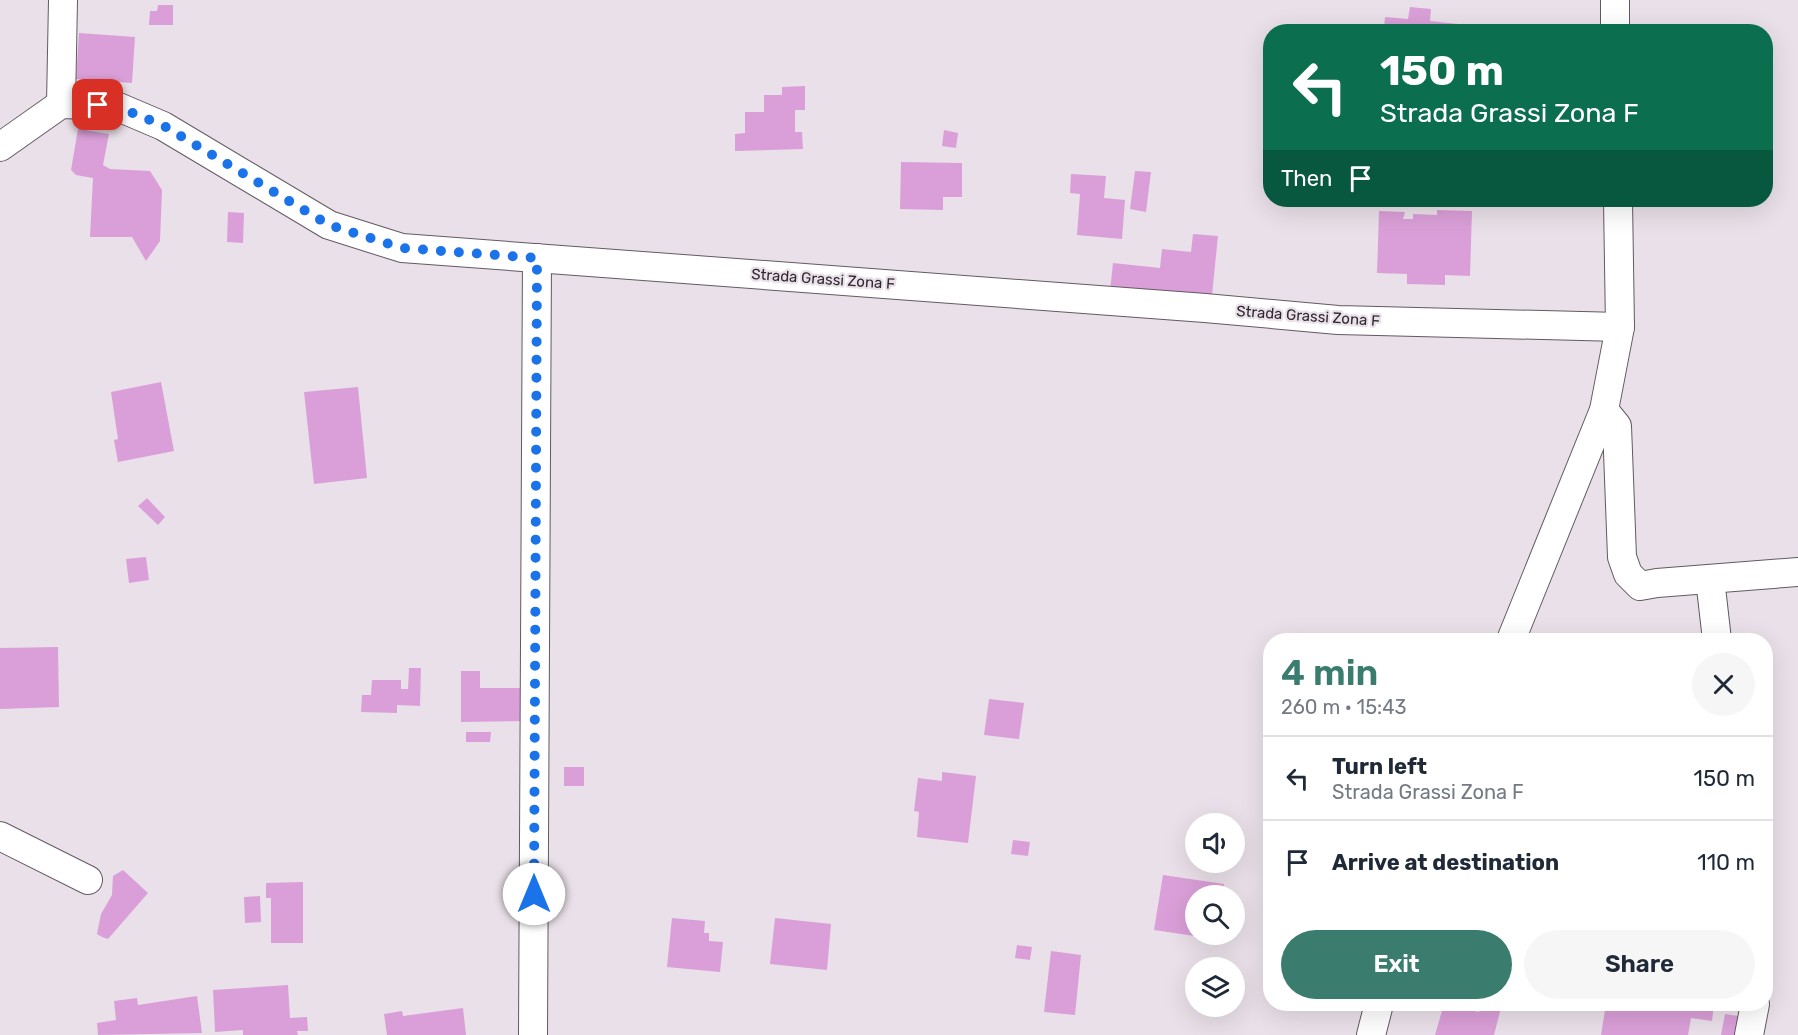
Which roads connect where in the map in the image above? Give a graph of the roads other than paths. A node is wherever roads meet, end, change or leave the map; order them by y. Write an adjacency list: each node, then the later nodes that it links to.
1 (63, 0): 4 (street)
2 (1615, 0): 3 (street)
3 (1615, 24)
4 (61, 104): 5 (street); 7 (street, Strada Grassi Zona F)
5 (0, 147)
6 (1618, 207): 8 (street)
7 (537, 258): 8 (street, Strada Grassi Zona F); 18 (street)
8 (1620, 327): 9 (street)
9 (1604, 410): 11 (street); 12 (street)
10 (1798, 572): 11 (street)
11 (1710, 579): 13 (street)
12 (1514, 633)
13 (1716, 633)
14 (0, 836): 15 (street)
15 (88, 880)
16 (1377, 1011): 19 (street)
17 (1754, 1011): 20 (street)
18 (533, 1035)
19 (1371, 1035)
20 (1749, 1035)

